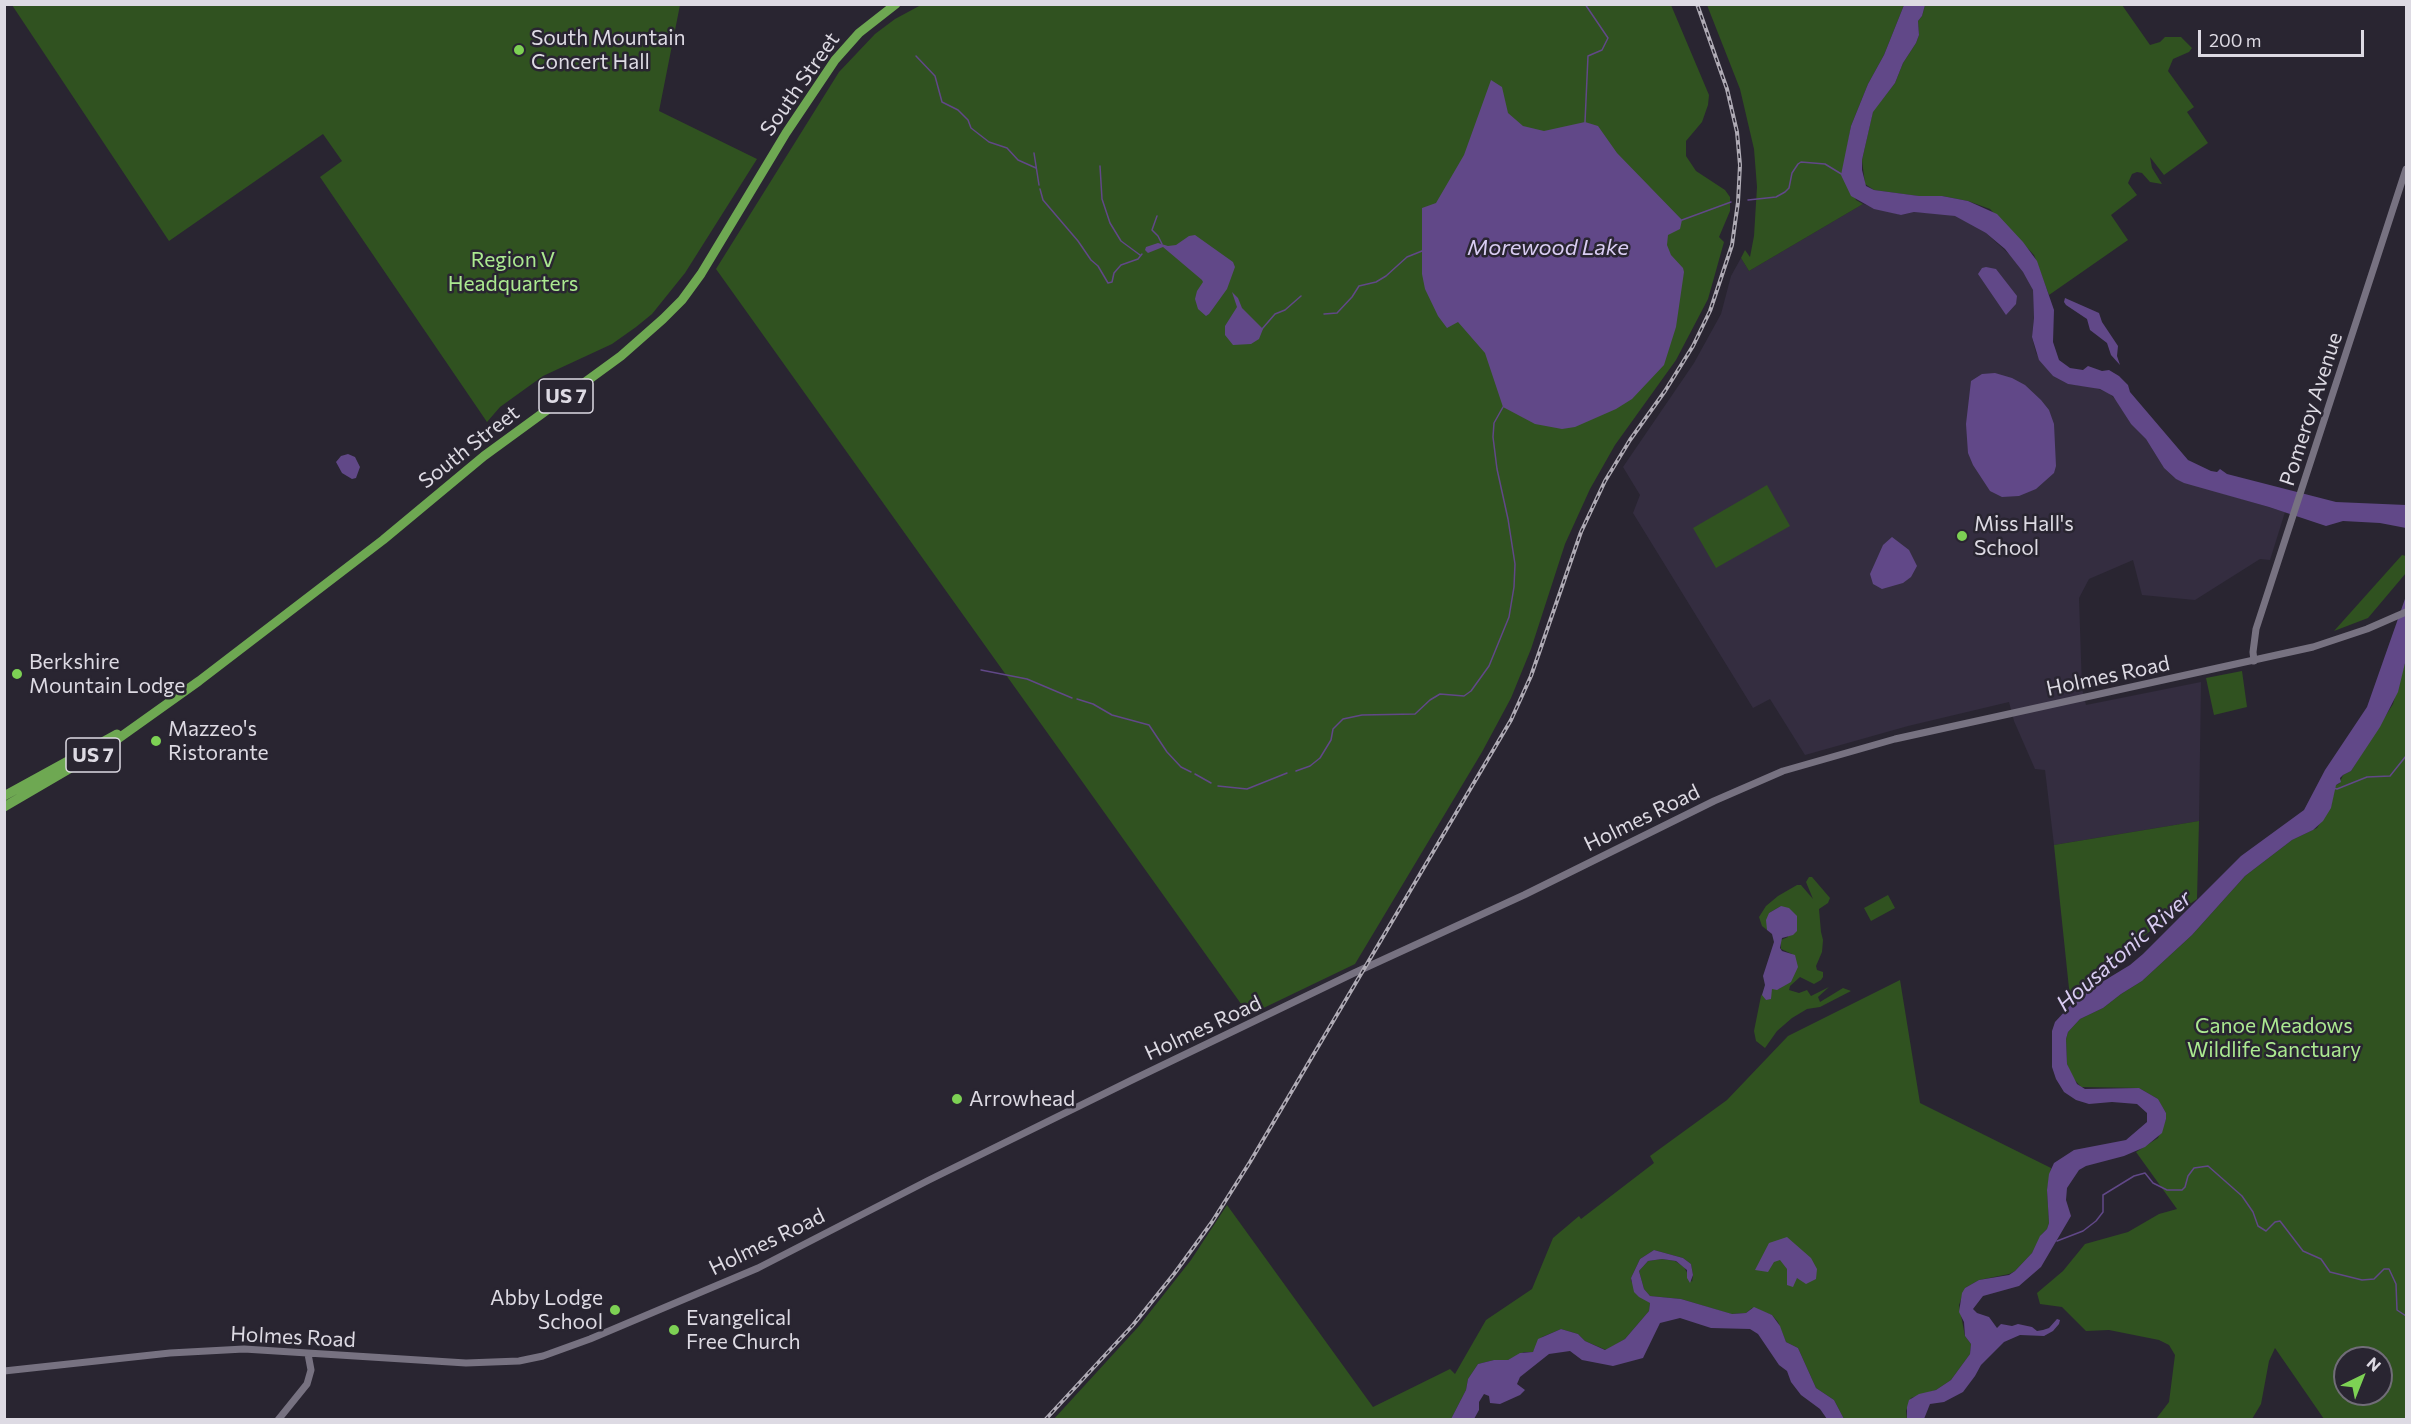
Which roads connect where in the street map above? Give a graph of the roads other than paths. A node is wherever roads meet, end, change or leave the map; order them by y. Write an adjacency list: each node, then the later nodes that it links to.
1 (896, 4): 5 (highway, South Street / US 7)
2 (2406, 169): 4 (street, Pomeroy Avenue)
3 (2406, 612): 4 (street, Holmes Road)
4 (2254, 662): 10 (street, Holmes Road)
5 (156, 713): 6 (highway, South Street / US 7); 9 (highway, South Street / US 7)
6 (25, 784): 7 (highway); 8 (highway, South Street / US 7)
7 (4, 789)
8 (4, 796)
9 (4, 807)
10 (308, 1353): 11 (street, Holmes Road); 12 (street)
11 (4, 1371)
12 (278, 1419)

